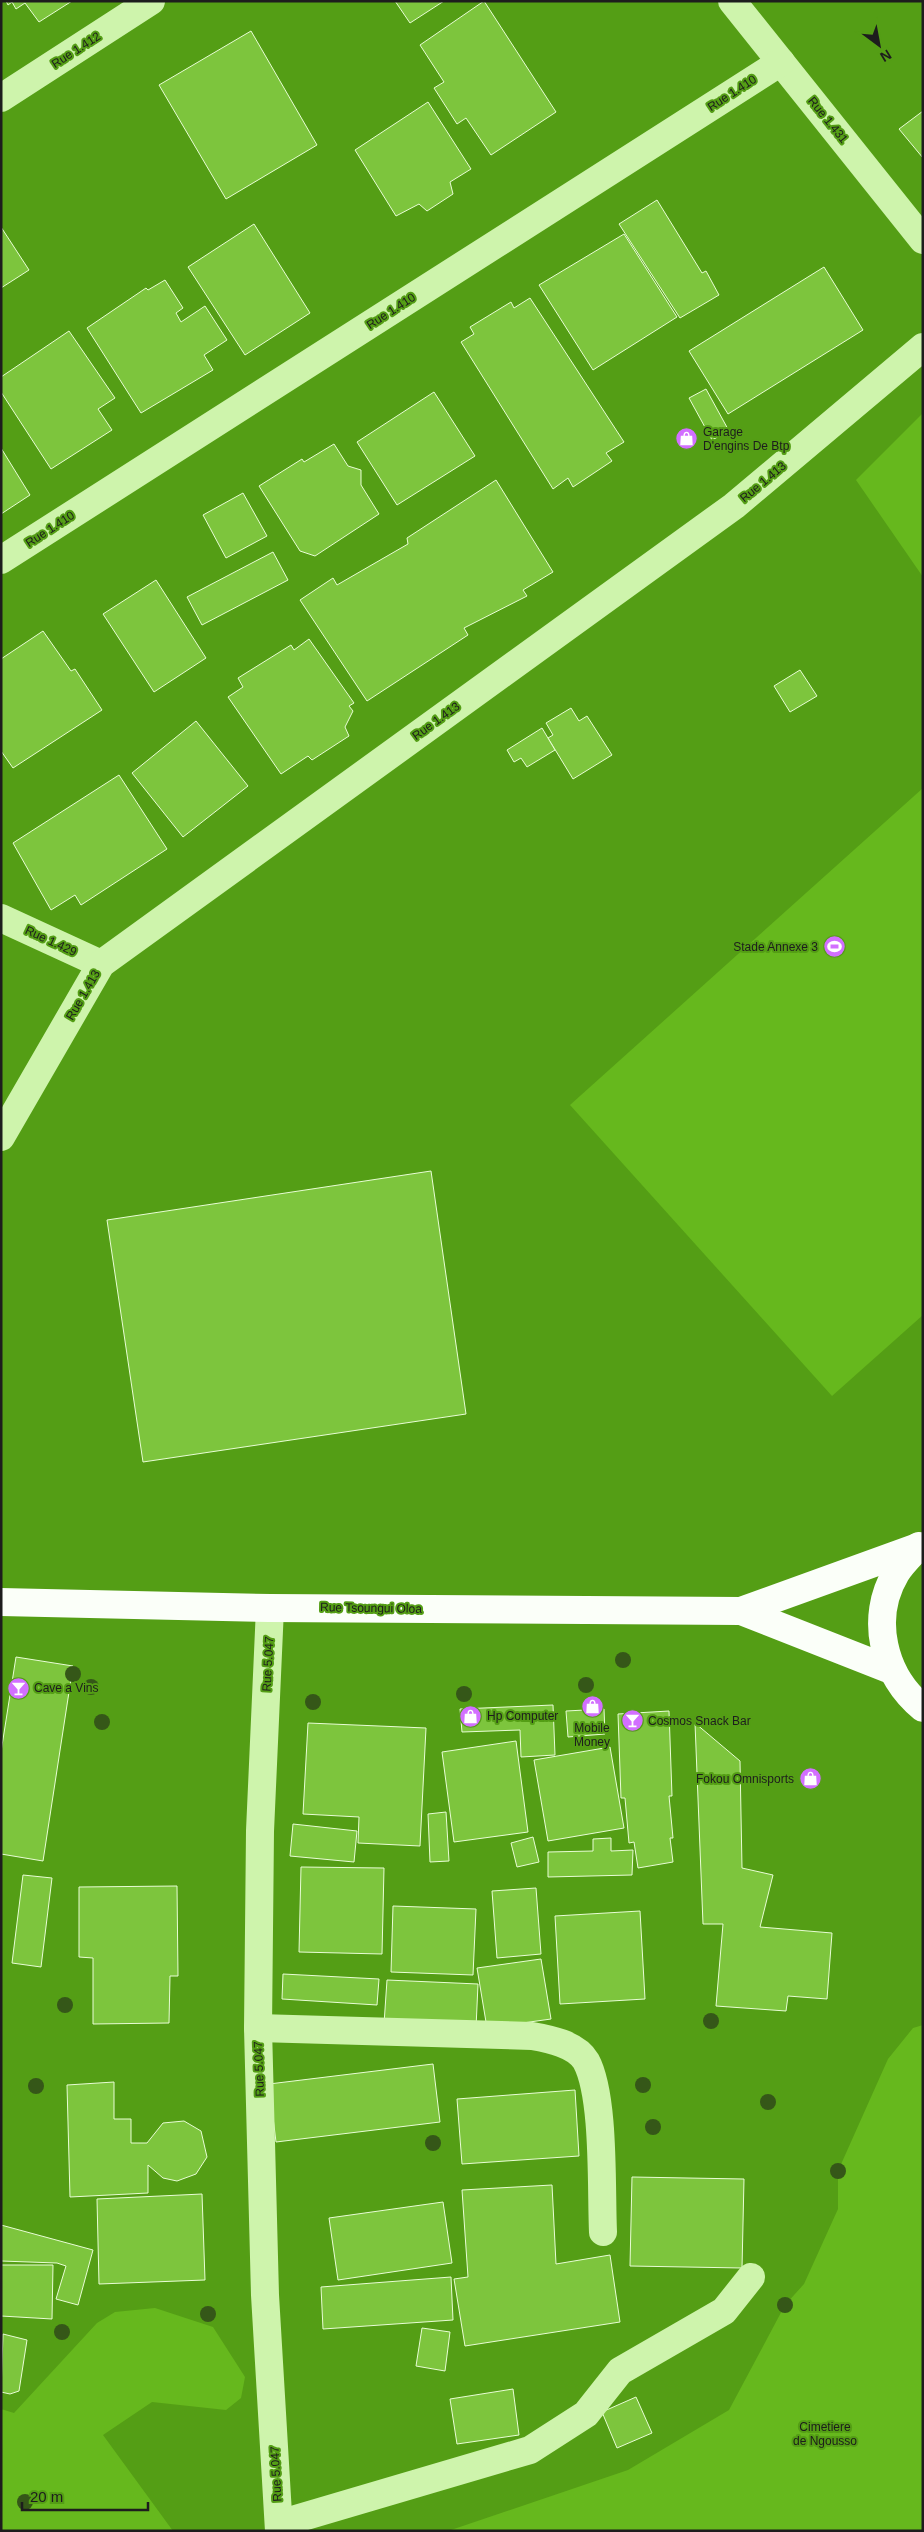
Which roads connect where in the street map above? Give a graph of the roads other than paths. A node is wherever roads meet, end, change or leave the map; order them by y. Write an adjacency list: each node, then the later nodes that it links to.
1 (151, 1): 4 (street, Rue 1.412)
2 (732, 1): 3 (street, Rue 1.431)
3 (780, 62): 5 (street, Rue 1.431); 7 (street, Rue 1.410)
4 (1, 98)
5 (923, 240)
6 (923, 347): 9 (street, Rue 1.413)
7 (1, 560)
8 (1, 918): 9 (street, Rue 1.429)
9 (101, 964): 10 (street, Rue 1.413)
10 (1, 1137)
11 (921, 1545): 14 (main road); 15 (main road)
12 (1, 1602): 13 (main road, Rue Tsoungui Oloa)
13 (270, 1608): 14 (main road, Rue Tsoungui Oloa); 17 (street, Rue 5.047)
14 (741, 1611): 15 (main road)
15 (892, 1670): 16 (main road)
16 (923, 1708)
17 (258, 2028): 18 (street); 20 (street, Rue 5.047)
18 (603, 2232)
19 (751, 2276): 20 (street)
20 (279, 2527)

